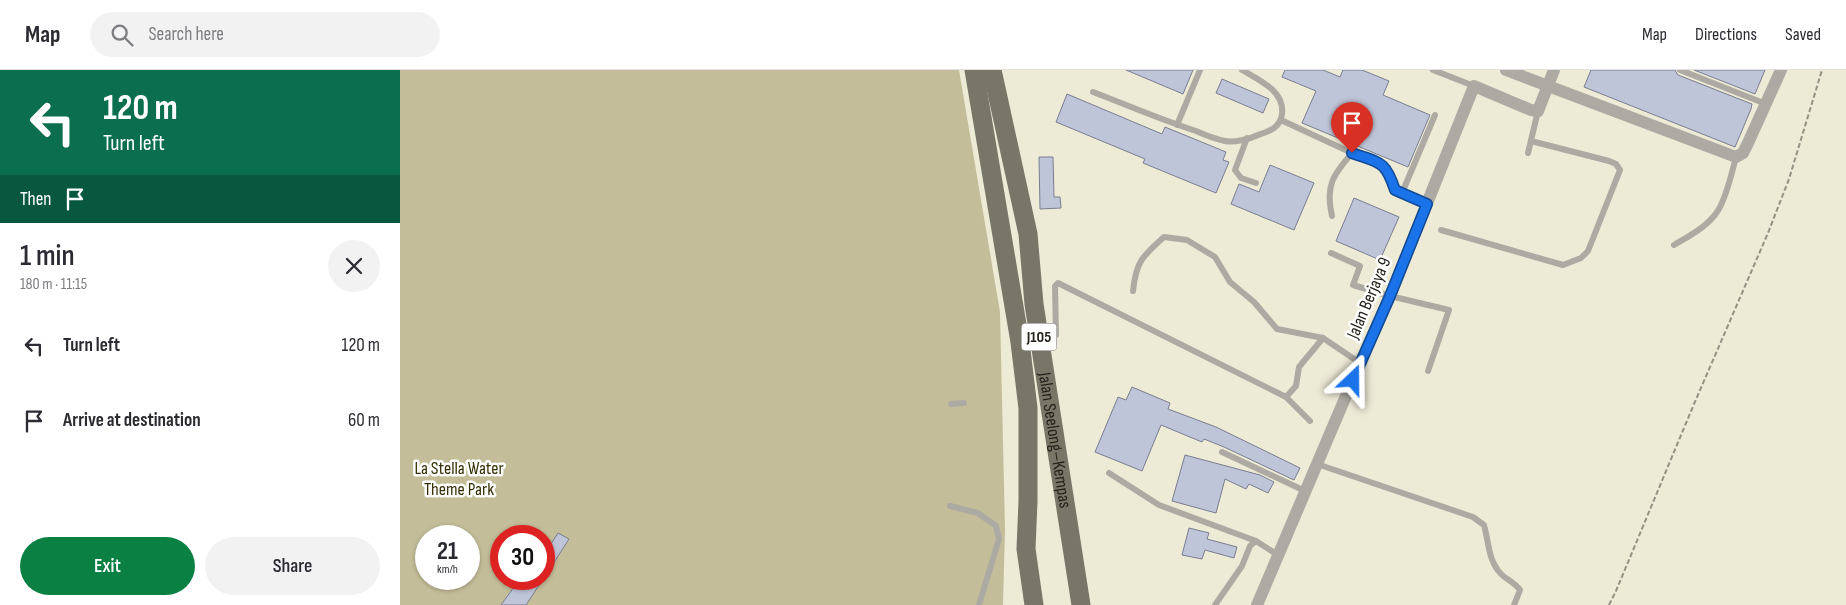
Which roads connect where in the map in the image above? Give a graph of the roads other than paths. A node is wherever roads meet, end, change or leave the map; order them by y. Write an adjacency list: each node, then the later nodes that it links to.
1 (974, 70): 48 (main road, Jalan Seelong–Kempas / J105)
2 (992, 70): 49 (main road, Jalan Seelong–Kempas / J105)
3 (1200, 70): 17 (lane)
4 (1242, 70): 16 (lane)
5 (1433, 70): 11 (lane)
6 (1506, 70): 10 (street)
7 (1554, 70): 10 (street)
8 (1680, 70): 13 (lane)
9 (1781, 70): 13 (street)
10 (1548, 85): 14 (street); 22 (street)
11 (1474, 86): 14 (street); 25 (street, Jalan Berjaya 9)
12 (1093, 92): 17 (lane)
13 (1766, 104): 22 (street)
14 (1538, 111): 19 (lane)
15 (1435, 115): 24 (lane)
16 (1281, 120): 18 (lane); 20 (lane)
17 (1177, 125): 18 (lane)
18 (1246, 138): 23 (lane)
19 (1531, 141): 21 (lane); 27 (lane)
20 (1352, 153): 24 (lane); 26 (lane)
21 (1528, 153)
22 (1736, 157): 28 (lane)
23 (1256, 183)
24 (1402, 193): 25 (lane)
25 (1427, 204): 31 (street, Jalan Berjaya 9)
26 (1332, 216)
27 (1441, 230)
28 (1674, 245)
29 (1331, 253): 31 (lane)
30 (1133, 291): 33 (lane)
31 (1390, 296): 34 (street, Jalan Berjaya 9); 35 (lane)
32 (1056, 335): 36 (lane)
33 (1322, 338): 34 (lane); 36 (lane)
34 (1360, 363): 41 (street, Jalan Berjaya 9)
35 (1428, 371)
36 (1286, 397): 39 (lane)
37 (964, 403): 38 (lane)
38 (951, 404)
39 (1310, 421)
40 (1222, 452): 43 (lane)
41 (1317, 464): 43 (street, Jalan Berjaya 9); 52 (lane)
42 (1109, 473): 45 (lane)
43 (1306, 491): 46 (street, Jalan Berjaya 9)
44 (950, 506): 47 (lane)
45 (1256, 542): 46 (lane); 50 (lane)
46 (1278, 555): 51 (street, Jalan Berjaya 9)
47 (979, 605)
48 (1034, 605)
49 (1081, 605)
50 (1215, 605)
51 (1257, 605)
52 (1514, 605)

